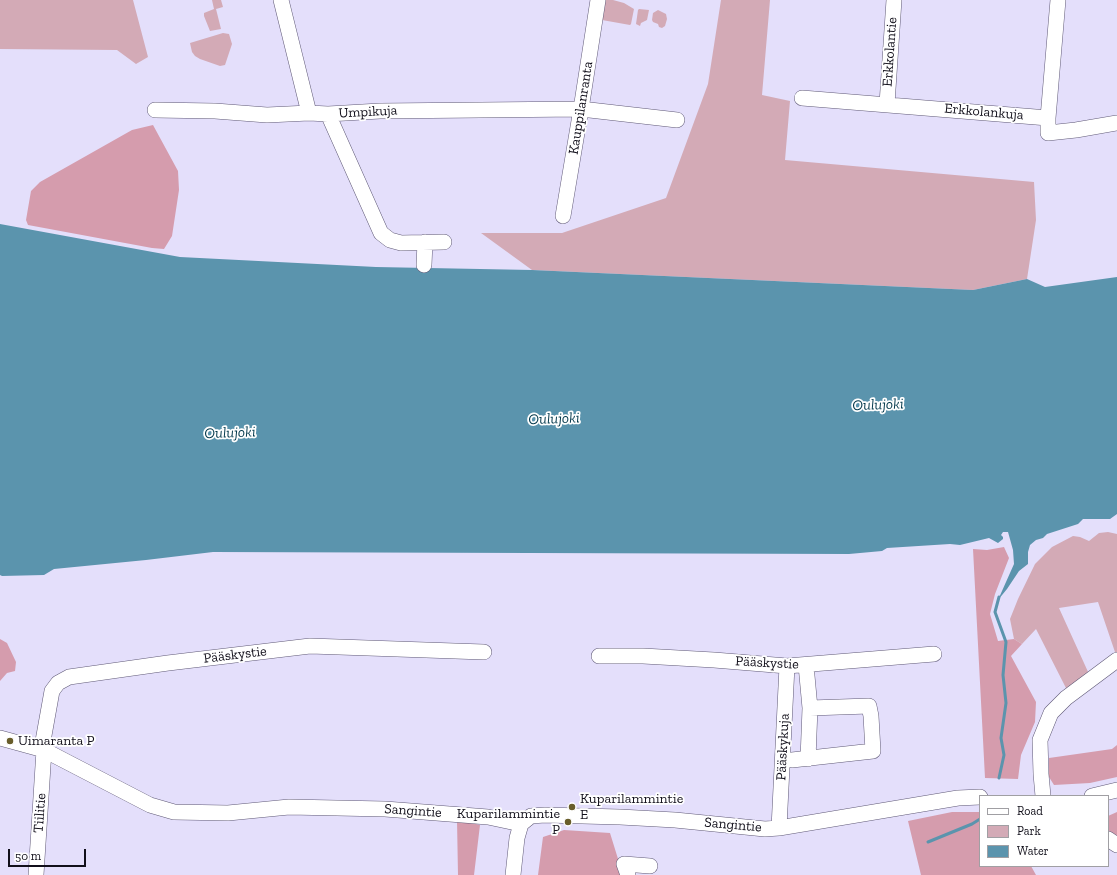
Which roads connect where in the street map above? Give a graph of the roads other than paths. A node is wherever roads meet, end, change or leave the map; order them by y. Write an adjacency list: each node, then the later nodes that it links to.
1 (281, 0): 9 (street)
2 (598, 0): 7 (street, Kauppilanranta)
3 (894, 0): 6 (street, Erkkolantie)
4 (1058, 0): 11 (street)
5 (802, 98): 6 (street, Erkkolankuja)
6 (887, 104): 11 (street, Erkkolankuja)
7 (581, 109): 10 (street, Umpikuja); 12 (street, Umpikuja); 14 (street, Kauppilanranta)
8 (155, 110): 9 (street, Umpikuja)
9 (308, 112): 10 (street, Umpikuja)
10 (328, 114): 15 (street)
11 (1048, 118): 13 (street)
12 (677, 120)
13 (1117, 123)
14 (563, 216)
15 (425, 242): 16 (street); 17 (street)
16 (444, 242)
17 (424, 265)
18 (484, 652): 26 (street, Pääskystie)
19 (934, 654): 22 (street, Pääskystie)
20 (599, 656): 23 (street, Pääskystie)
21 (1117, 660): 30 (street)
22 (806, 665): 23 (street, Pääskystie); 24 (street)
23 (787, 666): 34 (street, Pääskykuja)
24 (810, 708): 27 (street); 27 (street)
25 (0, 738): 26 (street, Sangintie)
26 (44, 750): 33 (street, Sangintie); 36 (street, Tiilitie)
27 (808, 759): 28 (street)
28 (792, 760)
29 (1117, 790): 31 (street)
30 (1043, 795)
31 (1096, 795)
32 (979, 797): 34 (street, Sangintie)
33 (521, 824): 34 (street, Sangintie); 37 (street)
34 (779, 828)
35 (650, 866): 38 (street)
36 (36, 875)
37 (513, 875)
38 (628, 875)

